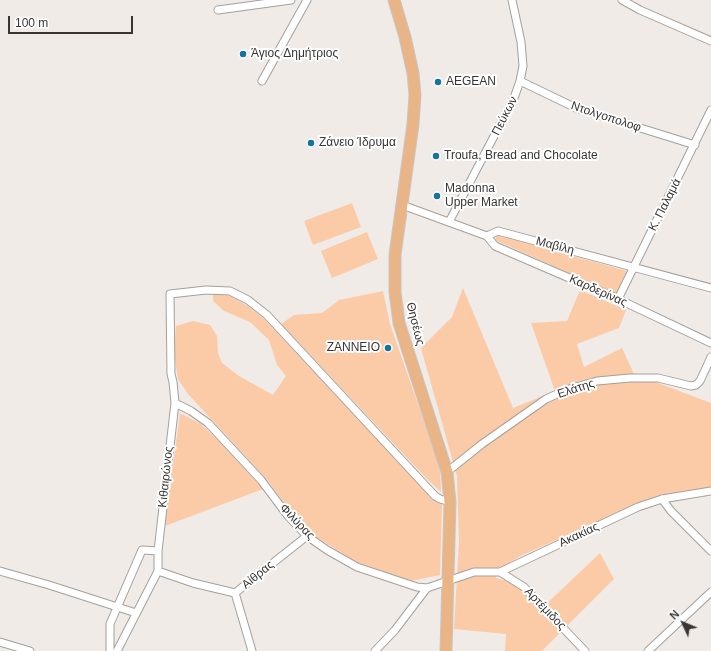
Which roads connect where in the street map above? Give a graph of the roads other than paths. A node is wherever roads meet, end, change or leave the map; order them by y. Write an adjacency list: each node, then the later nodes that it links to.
1 (291, 0): 6 (street)
2 (307, 0): 8 (street)
3 (394, 0): 12 (main road, Θησέως)
4 (512, 0): 9 (street, Πεύκων)
5 (622, 0): 7 (street)
6 (218, 10)
7 (711, 41)
8 (262, 81)
9 (520, 81): 11 (street, Ντολγοπολοφ); 13 (street, Πεύκων)
10 (711, 110): 11 (street, Κ. Παλαμά)
11 (695, 144): 15 (street, Κ. Παλαμά)
12 (402, 205): 13 (street, Μαβίλη); 21 (main road, Θησέως)
13 (449, 222): 14 (street, Μαβίλη)
14 (487, 236): 15 (street, Μαβίλη); 17 (street, Καρδερίνας)
15 (633, 267): 16 (street, Μαβίλη); 17 (street, Κ. Παλαμά)
16 (711, 288)
17 (618, 299): 18 (street, Καρδερίνας)
18 (711, 343)
19 (711, 356): 21 (street, Ελάτης)
20 (175, 403): 24 (street, Κιθαιρώνος); 25 (street, Φιλύρας); 26 (street, Κιθαιρώνος)
21 (447, 472): 24 (main road, Θησέως)
22 (711, 491): 23 (street, Ακακίας)
23 (662, 499): 27 (street); 30 (street, Ακακίας)
24 (450, 502): 31 (main road, Θησέως)
25 (307, 536): 32 (street, Φιλύρας); 34 (street, Αίθρας)
26 (158, 551): 29 (street, Κιθαιρώνος); 35 (street)
27 (711, 551)
28 (0, 571): 35 (street)
29 (158, 571): 34 (street, Αίθρας); 36 (street, Κιθαιρώνος)
30 (500, 572): 31 (street, Ακακίας); 44 (street, Αρτέμιδος)
31 (449, 580): 32 (street); 43 (main road, Θησέως)
32 (427, 588): 42 (street)
33 (711, 592): 45 (street)
34 (236, 593): 41 (street)
35 (117, 607): 36 (street); 39 (street)
36 (136, 613): 40 (street, Κιθαιρώνος)
37 (0, 642): 38 (street)
38 (30, 651)
39 (110, 651)
40 (117, 651)
41 (252, 651)
42 (374, 651)
43 (446, 651)
44 (585, 651)
45 (648, 651)

